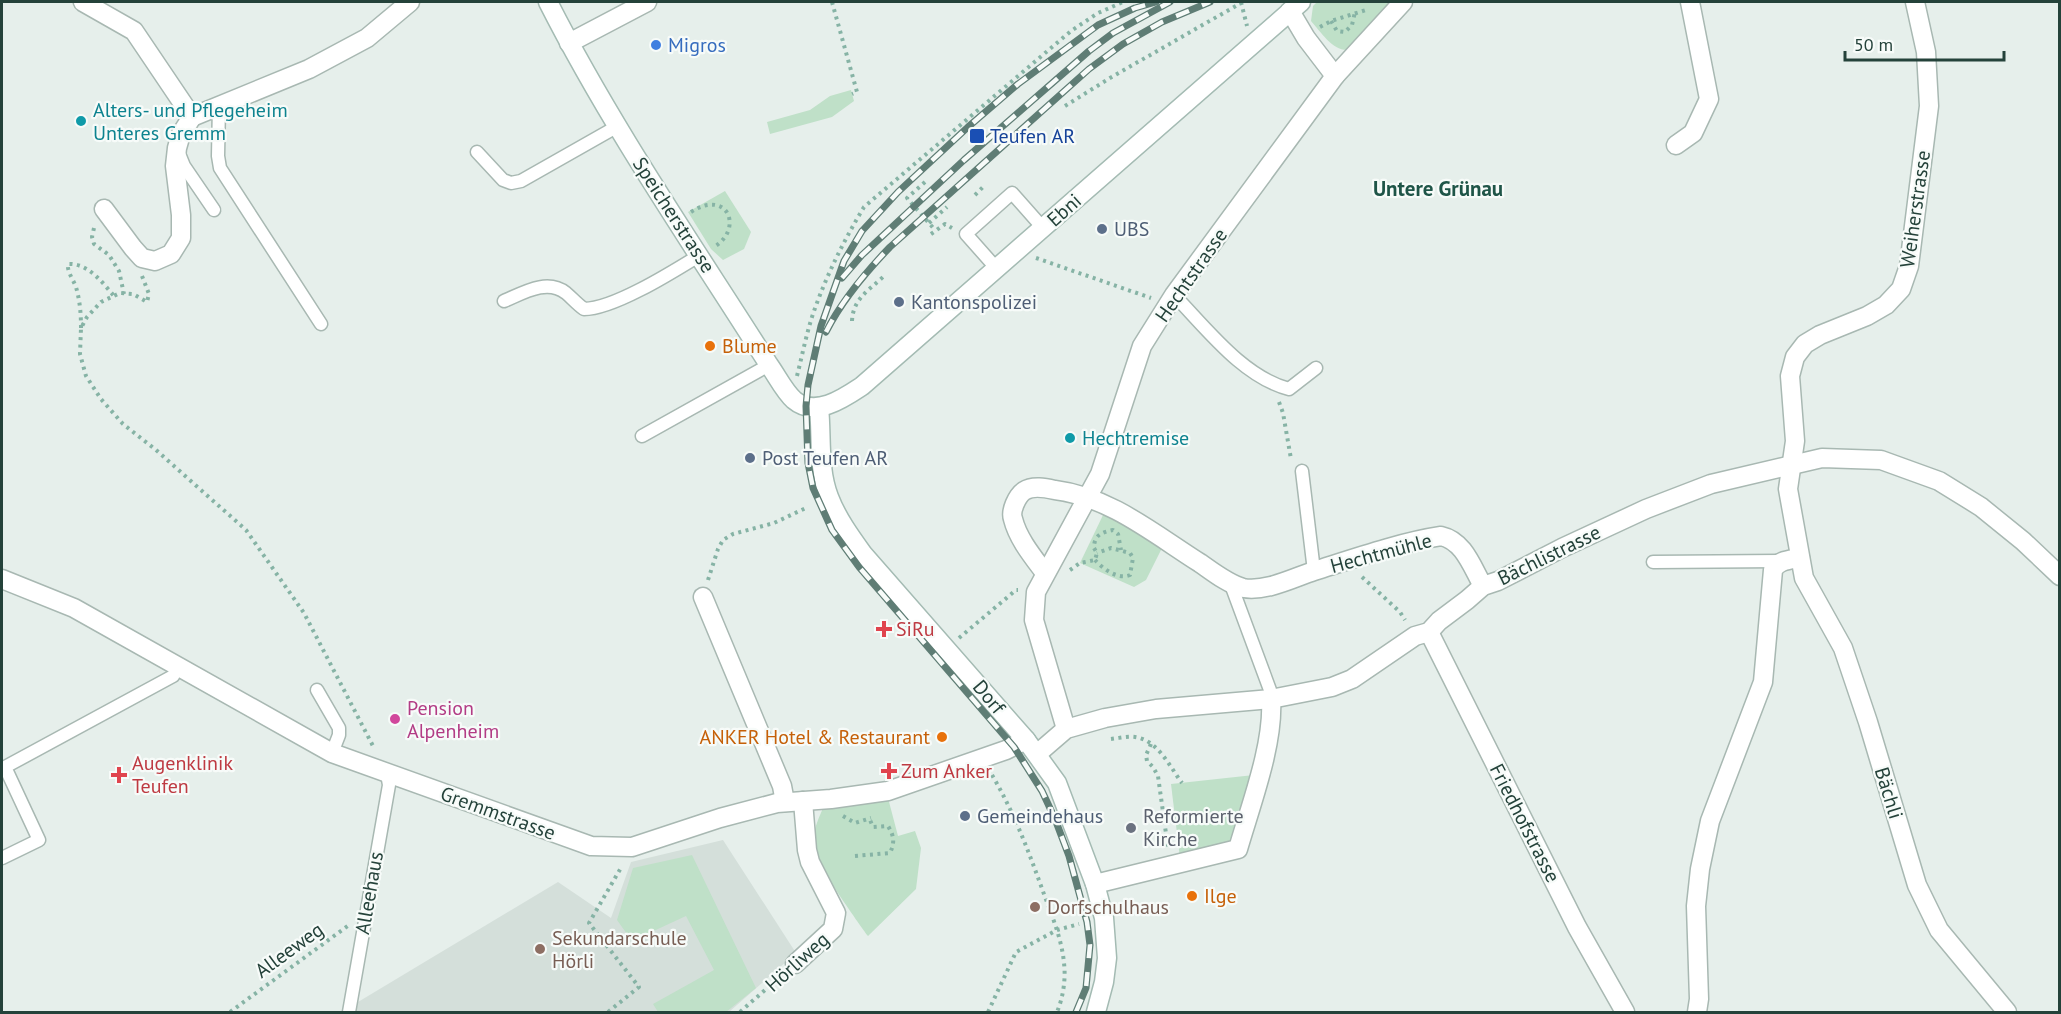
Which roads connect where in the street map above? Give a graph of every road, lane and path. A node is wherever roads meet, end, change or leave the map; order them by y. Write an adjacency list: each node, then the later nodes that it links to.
1 (83, 2): 22 (street)
2 (410, 2): 20 (street)
3 (548, 2): 17 (street, Speicherstrasse)
4 (647, 2): 17 (street)
5 (832, 2): 19 (path)
6 (1123, 2): 53 (path)
7 (1241, 2): 15 (path); 21 (path)
8 (1403, 2): 18 (street, Hechtstrasse)
9 (1690, 2): 24 (street)
10 (1915, 2): 57 (street, Weiherstrasse)
11 (1295, 6): 18 (street); 35 (street, Ebni)
12 (1374, 8): 13 (path)
13 (1355, 12): 14 (path); 14 (path)
14 (1331, 21): 16 (path)
15 (1247, 27)
16 (1317, 28)
17 (569, 43): 23 (street, Speicherstrasse)
18 (1335, 76): 44 (street, Hechtstrasse)
19 (852, 94)
20 (219, 105): 22 (street); 49 (lane)
21 (1065, 106)
22 (192, 117): 25 (street)
23 (618, 126): 26 (lane); 37 (street, Speicherstrasse)
24 (1676, 145)
25 (177, 148): 31 (lane); 39 (street)
26 (477, 152)
27 (925, 182): 34 (path)
28 (984, 186): 29 (path)
29 (973, 193)
30 (947, 207): 34 (path)
31 (214, 210)
32 (106, 212): 39 (street); 42 (path)
33 (689, 213): 37 (path)
34 (929, 223): 36 (path)
35 (1043, 228): 36 (lane); 40 (street, Ebni)
36 (966, 234): 40 (lane)
37 (705, 252): 45 (lane); 51 (street, Speicherstrasse)
38 (1030, 255): 44 (path)
39 (142, 258): 46 (path)
40 (997, 268): 55 (street, Ebni)
41 (884, 277): 48 (path)
42 (124, 294): 43 (path); 46 (path)
43 (114, 296): 50 (path); 50 (path)
44 (1171, 300): 54 (lane); 59 (street, Hechtstrasse)
45 (504, 301)
46 (147, 302): 47 (path)
47 (151, 308)
48 (852, 321)
49 (321, 324)
50 (81, 328): 88 (path)
51 (769, 365): 55 (street, Speicherstrasse); 56 (lane)
52 (1316, 368): 54 (lane)
53 (796, 379)
54 (1272, 384): 58 (path)
55 (819, 407): 85 (street, Dorf)
56 (642, 436)
57 (1791, 464): 63 (street, Bächli); 71 (street, Bächlistrasse); 74 (street, Bächlistrasse)
58 (1302, 471): 68 (lane)
59 (1089, 496): 69 (street, Hechtstrasse); 69 (street); 73 (street)
60 (808, 507): 76 (path)
61 (1120, 550): 62 (path); 62 (path); 64 (path)
62 (1097, 553): 64 (path)
63 (1800, 558): 65 (street); 110 (street, Bächli)
64 (1095, 560): 70 (path)
65 (1781, 561): 66 (lane); 109 (street)
66 (1653, 562)
67 (1337, 564): 68 (street, Hechtmühle); 74 (street, Hechtmühle); 78 (path)
68 (1314, 571): 73 (street, Hechtmühle)
69 (1045, 573): 75 (street, Hechtstrasse)
70 (1065, 574)
71 (2060, 576)
72 (2, 579): 79 (street, Gremmstrasse)
73 (1230, 582): 81 (lane)
74 (1483, 586): 78 (street, Bächlistrasse)
75 (1036, 592): 77 (path); 82 (street, Hechtstrasse)
76 (703, 597): 90 (street, Hörliweg)
77 (966, 631)
78 (1422, 634): 81 (street, Bächlistrasse); 108 (street, Friedhofstrasse)
79 (178, 667): 86 (street, Gremmstrasse); 94 (lane)
80 (317, 690): 86 (lane)
81 (1270, 699): 82 (street, Bächlistrasse); 95 (street)
82 (1066, 729): 85 (street, Bächlistrasse)
83 (1110, 739): 84 (path)
84 (1151, 744): 89 (path); 95 (path)
85 (1031, 747): 90 (street, Gremmstrasse); 96 (street, Dorf)
86 (332, 753): 88 (street, Gremmstrasse)
87 (989, 770): 99 (path)
88 (387, 774): 92 (street, Gremmstrasse); 97 (lane, Alleehaus)
89 (1182, 783)
90 (794, 802): 92 (street, Gremmstrasse); 100 (street, Hörliweg)
91 (870, 820): 93 (path)
92 (632, 847): 103 (path)
93 (855, 856)
94 (2, 858)
95 (1170, 864): 96 (street)
96 (1095, 884): 107 (street, Dorf)
97 (366, 912): 101 (path, Alleeweg); 102 (lane, Alleehaus)
98 (1079, 924): 99 (path)
99 (1057, 930): 105 (path); 106 (path)
100 (795, 964): 104 (path, Hörliweg)
101 (230, 1012)
102 (349, 1012)
103 (608, 1012)
104 (740, 1012)
105 (988, 1012)
106 (1057, 1012)
107 (1099, 1012)
108 (1624, 1012)
109 (1697, 1012)
110 (2007, 1012)

